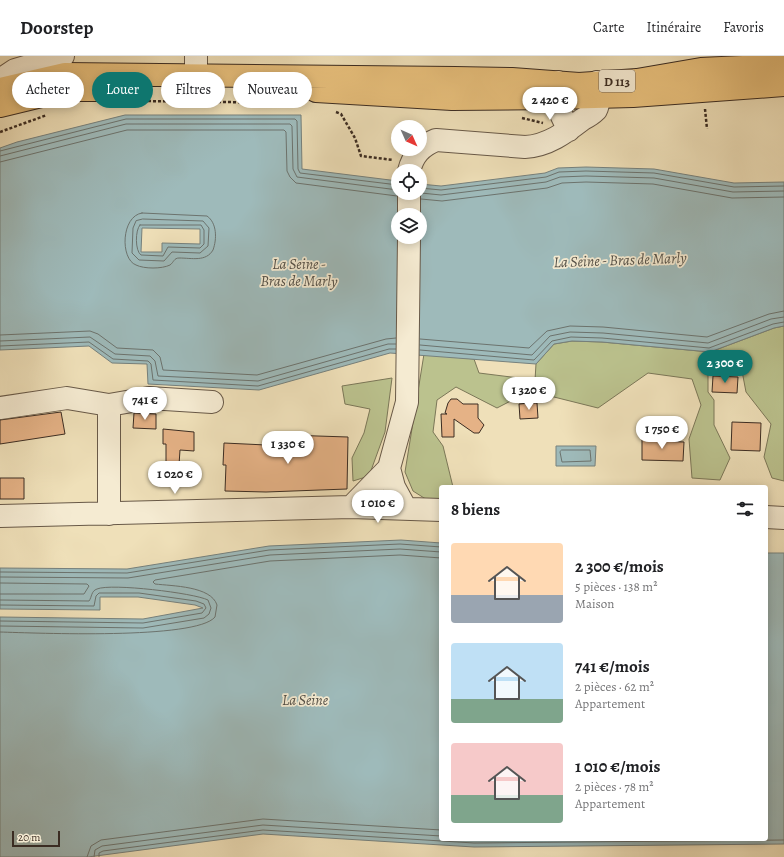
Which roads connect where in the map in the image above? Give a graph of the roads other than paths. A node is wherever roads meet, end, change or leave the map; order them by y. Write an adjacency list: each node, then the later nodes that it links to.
1 (63, 56): 8 (street)
2 (784, 65): 4 (main road, D 113)
3 (196, 66): 7 (main road, D 113); 8 (main road, D 113)
4 (723, 79): 5 (main road, D 113); 6 (main road, D 113)
5 (784, 84)
6 (598, 89): 7 (main road, D 113); 9 (street)
7 (557, 90): 8 (main road, D 113); 9 (street)
8 (1, 94)
9 (570, 130): 10 (street)
10 (412, 164)
11 (409, 244): 15 (street)
12 (212, 402): 13 (street)
13 (108, 405): 14 (street); 19 (street)
14 (0, 408)
15 (390, 468): 16 (street); 17 (street)
16 (351, 507): 17 (street); 19 (street)
17 (406, 509): 18 (street)
18 (439, 510)
19 (109, 514): 20 (street)
20 (0, 516)
21 (768, 517): 22 (street)
22 (784, 518)

